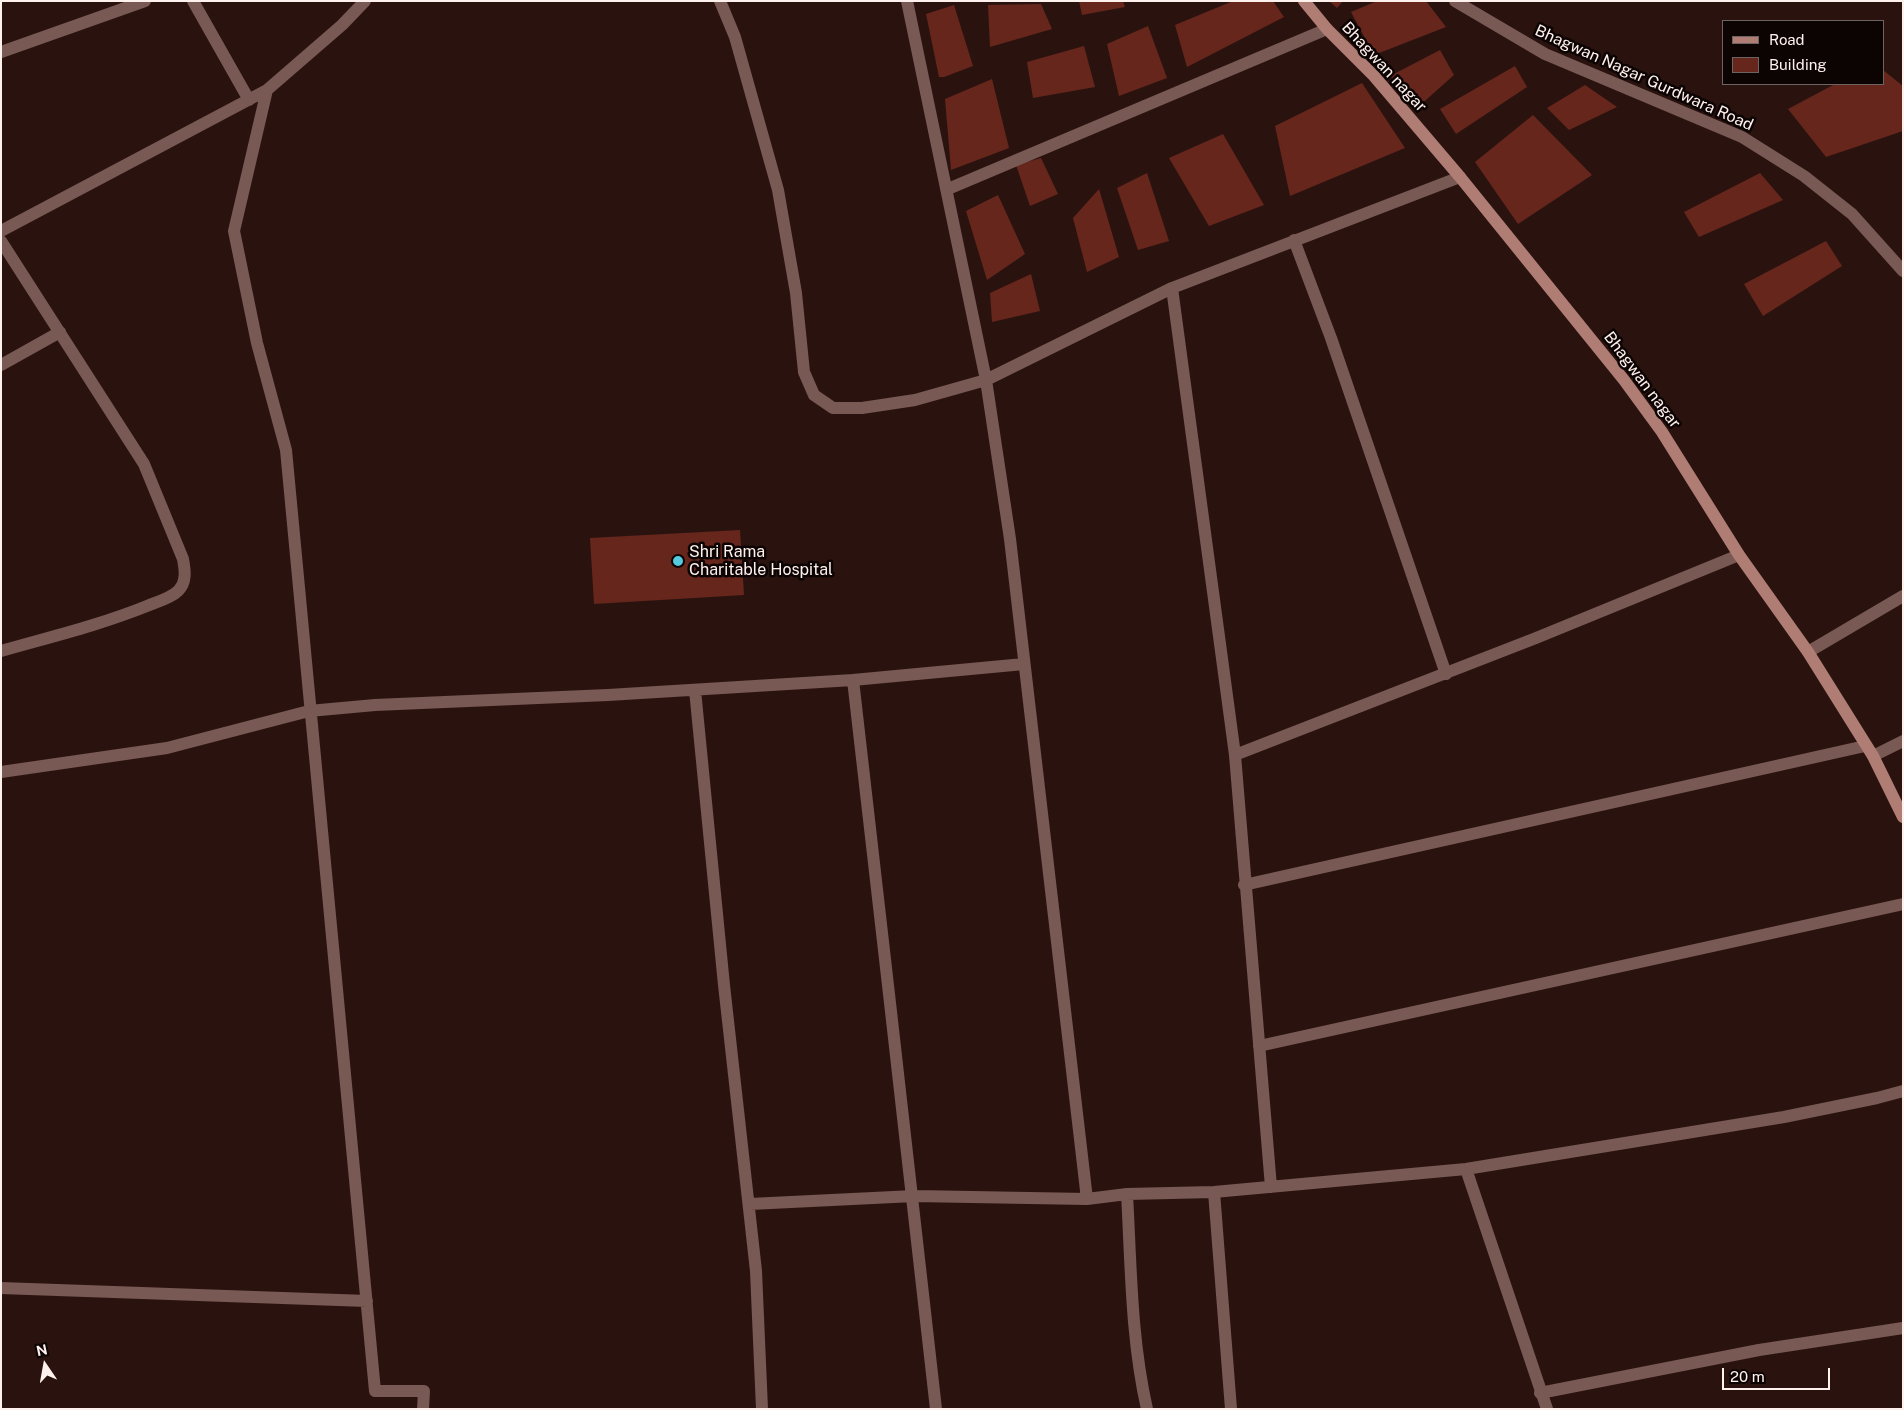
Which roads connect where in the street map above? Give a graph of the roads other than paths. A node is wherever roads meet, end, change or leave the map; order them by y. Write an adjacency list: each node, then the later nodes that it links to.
1 (145, 1): 9 (street)
2 (193, 1): 11 (street)
3 (365, 1): 10 (street)
4 (720, 1): 21 (street)
5 (907, 1): 13 (street)
6 (1304, 1): 8 (street, Bhagwan nagar)
7 (1455, 1): 17 (street, Bhagwan Nagar Gurdwara Road)
8 (1327, 29): 12 (street, Bhagwan nagar); 13 (street)
9 (1, 52)
10 (267, 90): 11 (street); 30 (street)
11 (249, 100): 14 (street)
12 (1460, 176): 16 (street); 22 (street, Bhagwan nagar)
13 (948, 189): 21 (street)
14 (1, 231)
15 (1, 240): 19 (street)
16 (1294, 240): 18 (street); 27 (street)
17 (1903, 272)
18 (1172, 288): 21 (street); 33 (street)
19 (60, 332): 20 (street); 24 (street)
20 (1, 365)
21 (986, 380): 26 (street)
22 (1739, 555): 25 (street, Bhagwan nagar); 27 (street)
23 (1903, 596): 25 (street)
24 (1, 652)
25 (1808, 652): 32 (street, Bhagwan nagar)
26 (1024, 664): 28 (street); 46 (street)
27 (1446, 674): 33 (street)
28 (853, 680): 29 (street); 45 (street)
29 (695, 690): 30 (street); 47 (street)
30 (309, 711): 35 (street); 49 (street)
31 (1903, 742): 34 (street)
32 (1865, 746): 34 (street, Bhagwan nagar); 37 (street)
33 (1235, 755): 37 (street)
34 (1873, 756): 36 (street, Bhagwan nagar)
35 (1, 772)
36 (1903, 817)
37 (1244, 885): 39 (street)
38 (1903, 904): 39 (street)
39 (1259, 1046): 42 (street)
40 (1903, 1091): 41 (street)
41 (1466, 1169): 42 (street); 51 (street)
42 (1271, 1187): 43 (street)
43 (1214, 1192): 44 (street); 56 (street)
44 (1127, 1194): 46 (street); 55 (street)
45 (914, 1196): 46 (street); 47 (street); 54 (street)
46 (1087, 1199)
47 (750, 1204): 53 (street)
48 (1, 1288): 49 (street)
49 (367, 1300): 52 (street)
50 (1903, 1328): 51 (street)
51 (1540, 1393): 57 (street)
52 (423, 1409)
53 (762, 1409)
54 (936, 1409)
55 (1147, 1409)
56 (1231, 1409)
57 (1547, 1409)

